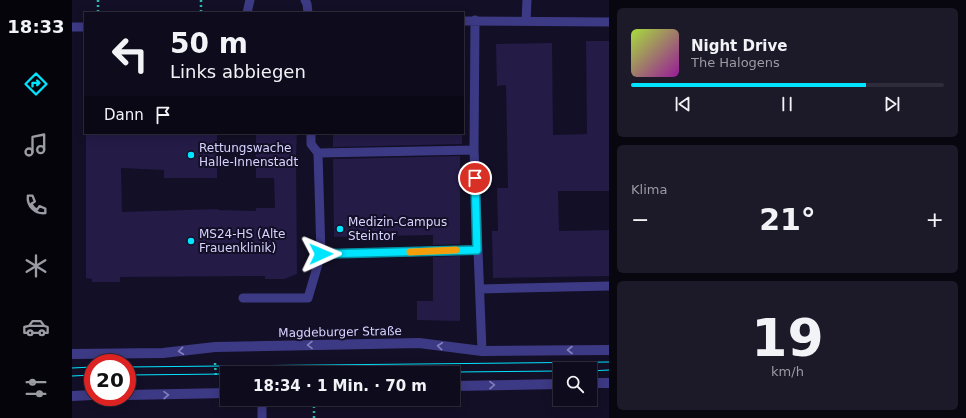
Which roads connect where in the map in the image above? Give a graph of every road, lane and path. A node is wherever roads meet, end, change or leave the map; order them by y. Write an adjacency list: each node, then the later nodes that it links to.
1 (98, 0): 6 (path)
2 (201, 0): 7 (path)
3 (250, 0): 8 (lane)
4 (305, 0): 9 (lane)
5 (527, 0): 12 (lane)
6 (98, 12)
7 (201, 12)
8 (247, 12)
9 (308, 12)
10 (464, 20): 11 (lane)
11 (475, 20): 12 (lane); 17 (lane)
12 (526, 21): 13 (lane)
13 (609, 22)
14 (72, 27): 15 (lane)
15 (84, 27)
16 (310, 134): 18 (lane)
17 (474, 150): 18 (lane); 19 (lane)
18 (318, 153): 20 (lane)
19 (477, 250): 20 (lane); 22 (lane)
20 (321, 254): 23 (lane)
21 (609, 286): 22 (lane)
22 (480, 289): 25 (lane)
23 (243, 298)
24 (214, 347): 25 (street, Magdeburger Straße, one-way to 24); 27 (street, Magdeburger Straße, one-way to 27); 28 (path)
25 (482, 350): 26 (street, Magdeburger Straße, one-way to 25)
26 (609, 350)
27 (72, 354)
28 (220, 382)
29 (609, 383): 31 (street)
30 (553, 384): 32 (street, one-way to 30)
31 (597, 384)
32 (460, 386)
33 (220, 394): 34 (street, one-way to 33)
34 (136, 395)
35 (72, 396): 36 (street)
36 (84, 396)
37 (262, 406): 39 (lane)
38 (314, 406): 40 (path)
39 (262, 418)
40 (314, 418)

